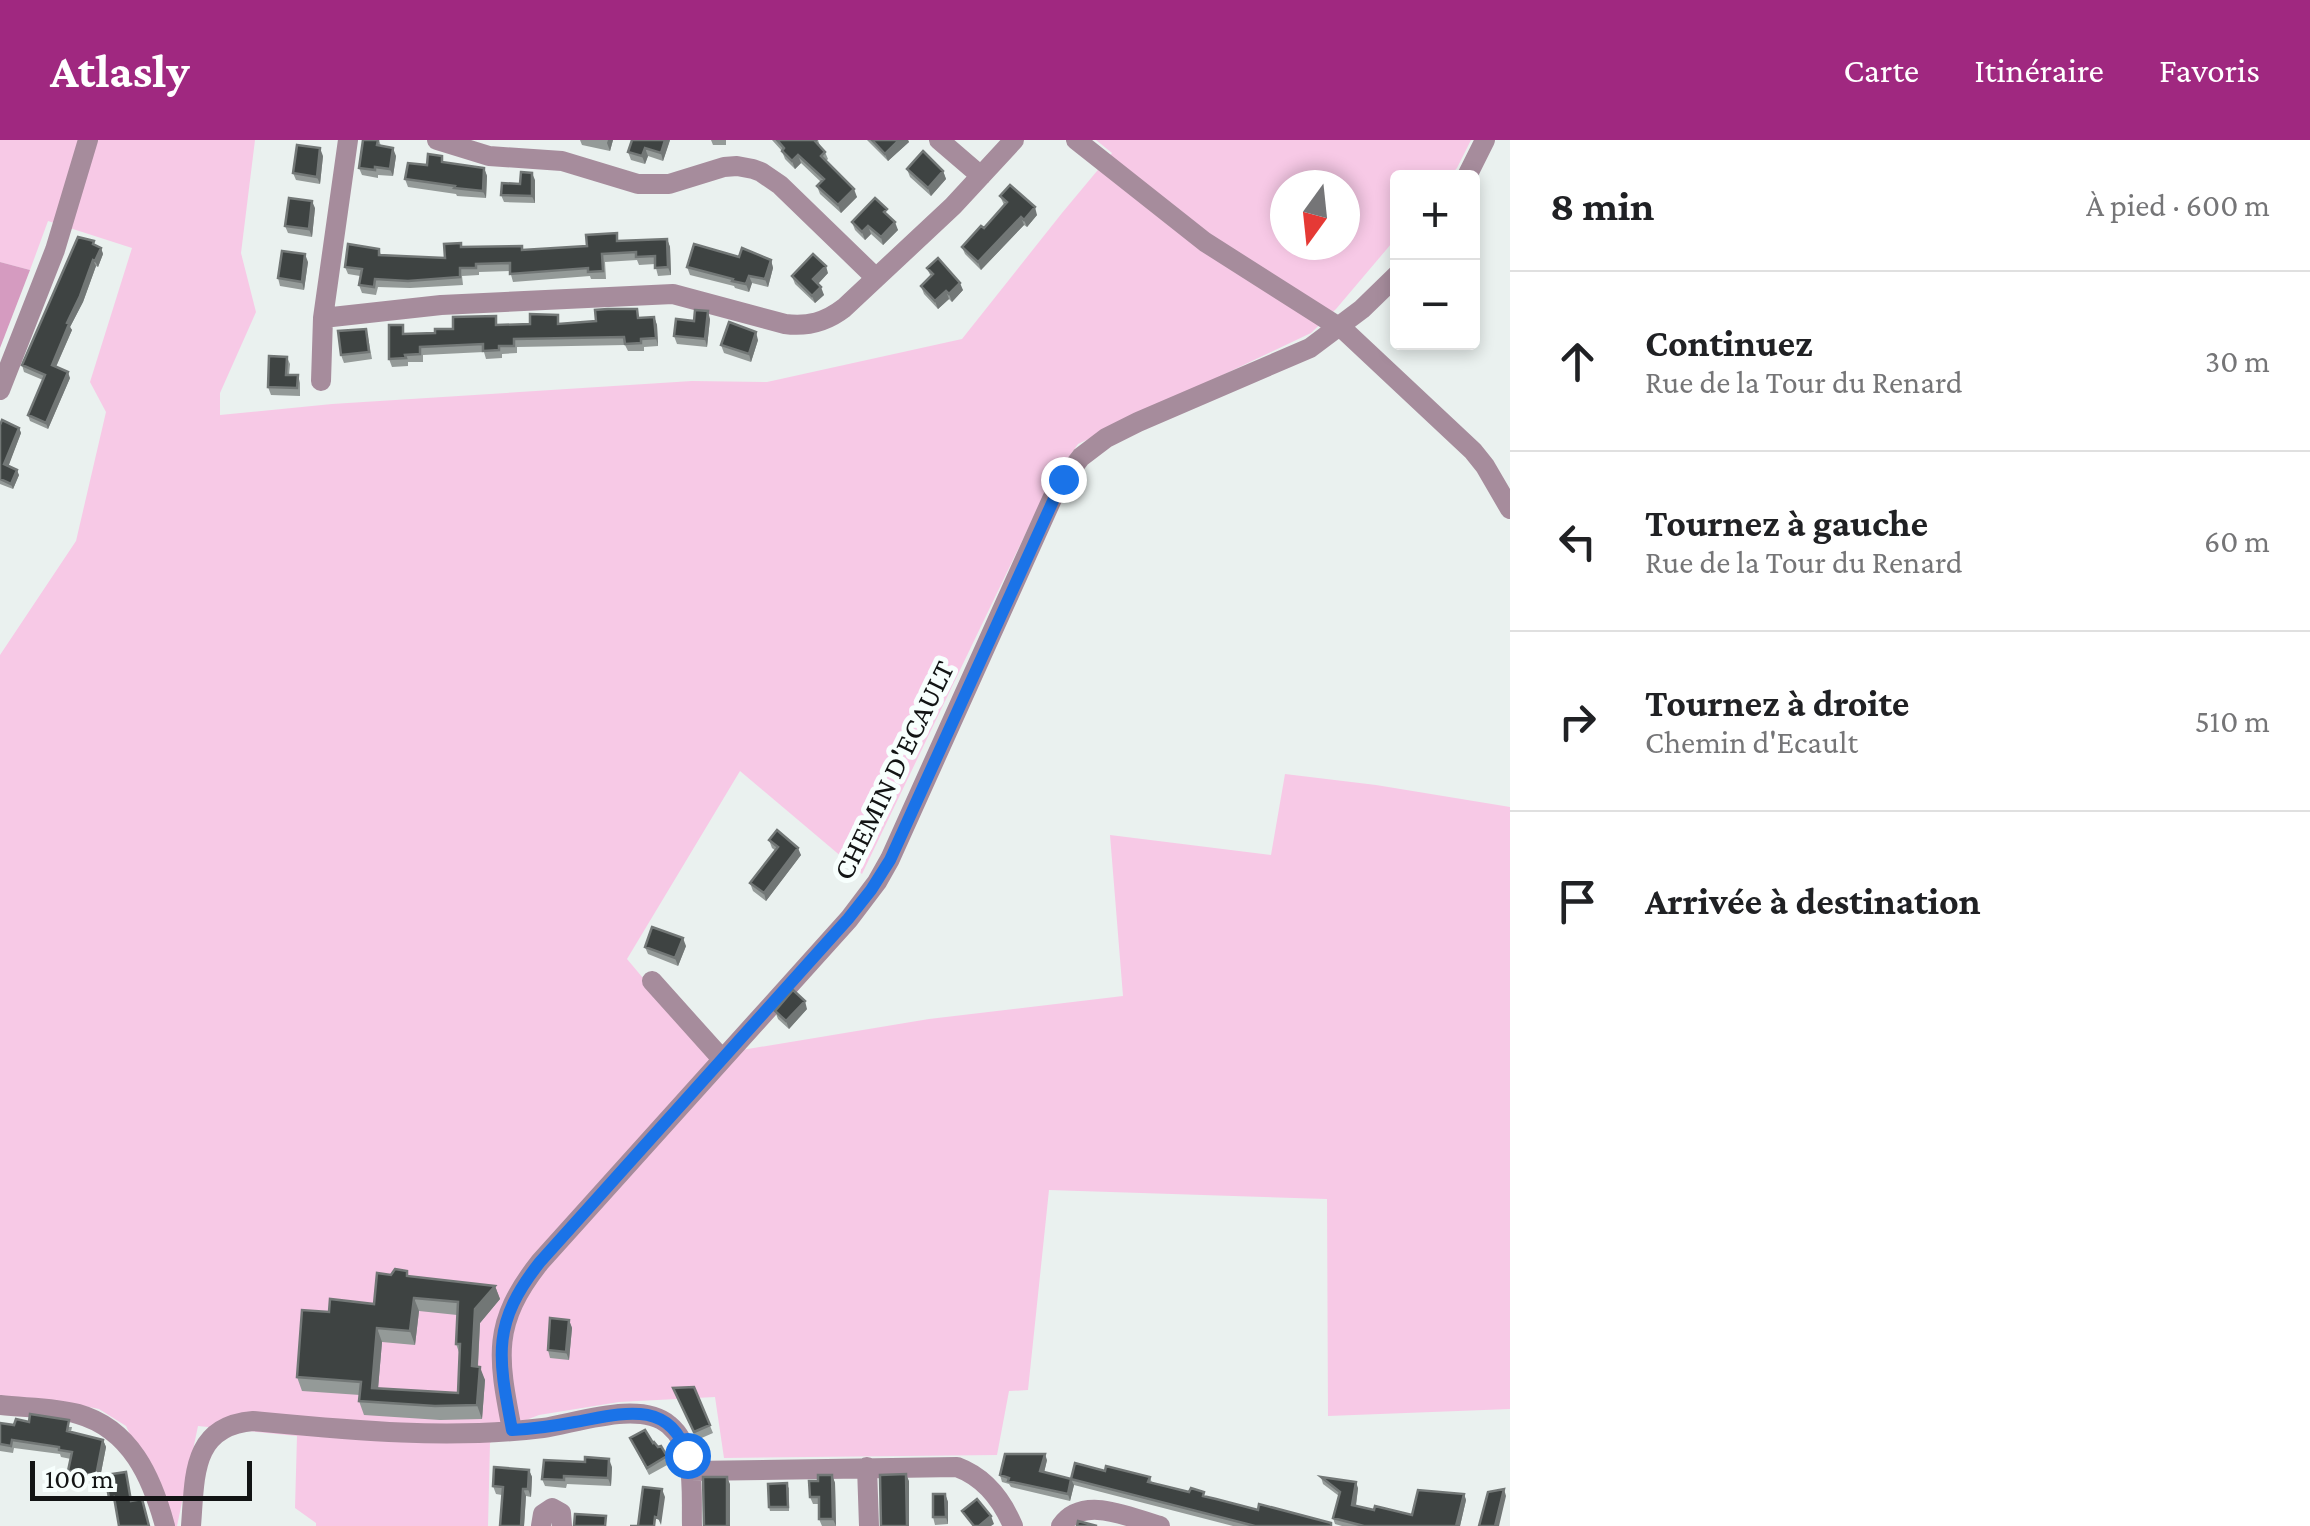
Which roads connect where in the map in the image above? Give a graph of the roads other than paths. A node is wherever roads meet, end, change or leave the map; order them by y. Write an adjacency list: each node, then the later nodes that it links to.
1 (88, 140): 16 (street)
2 (348, 140): 13 (street)
3 (437, 140): 8 (street)
4 (939, 140): 10 (street)
5 (1014, 140): 10 (street)
6 (1076, 140): 14 (street)
7 (1485, 140): 9 (street)
8 (491, 148): 11 (street)
9 (1470, 170)
10 (981, 176): 11 (street)
11 (876, 278): 13 (street)
12 (1390, 282): 14 (street, CHEMIN D'ECAULT)
13 (324, 318): 15 (street)
14 (1338, 326): 17 (street); 19 (street, CHEMIN D'ECAULT)
15 (321, 381)
16 (0, 390)
17 (1510, 509)
18 (652, 981): 19 (street)
19 (722, 1060): 21 (street, CHEMIN D'ECAULT)
20 (0, 1405): 25 (street)
21 (512, 1430): 23 (street); 26 (street)
22 (867, 1467): 23 (street); 30 (street); 31 (street)
23 (690, 1471): 29 (street)
24 (1128, 1522): 32 (street); 33 (street)
25 (165, 1526)
26 (192, 1526)
27 (541, 1526): 28 (street)
28 (562, 1526)
29 (692, 1526)
30 (869, 1526)
31 (1013, 1526)
32 (1062, 1526)
33 (1160, 1526)

